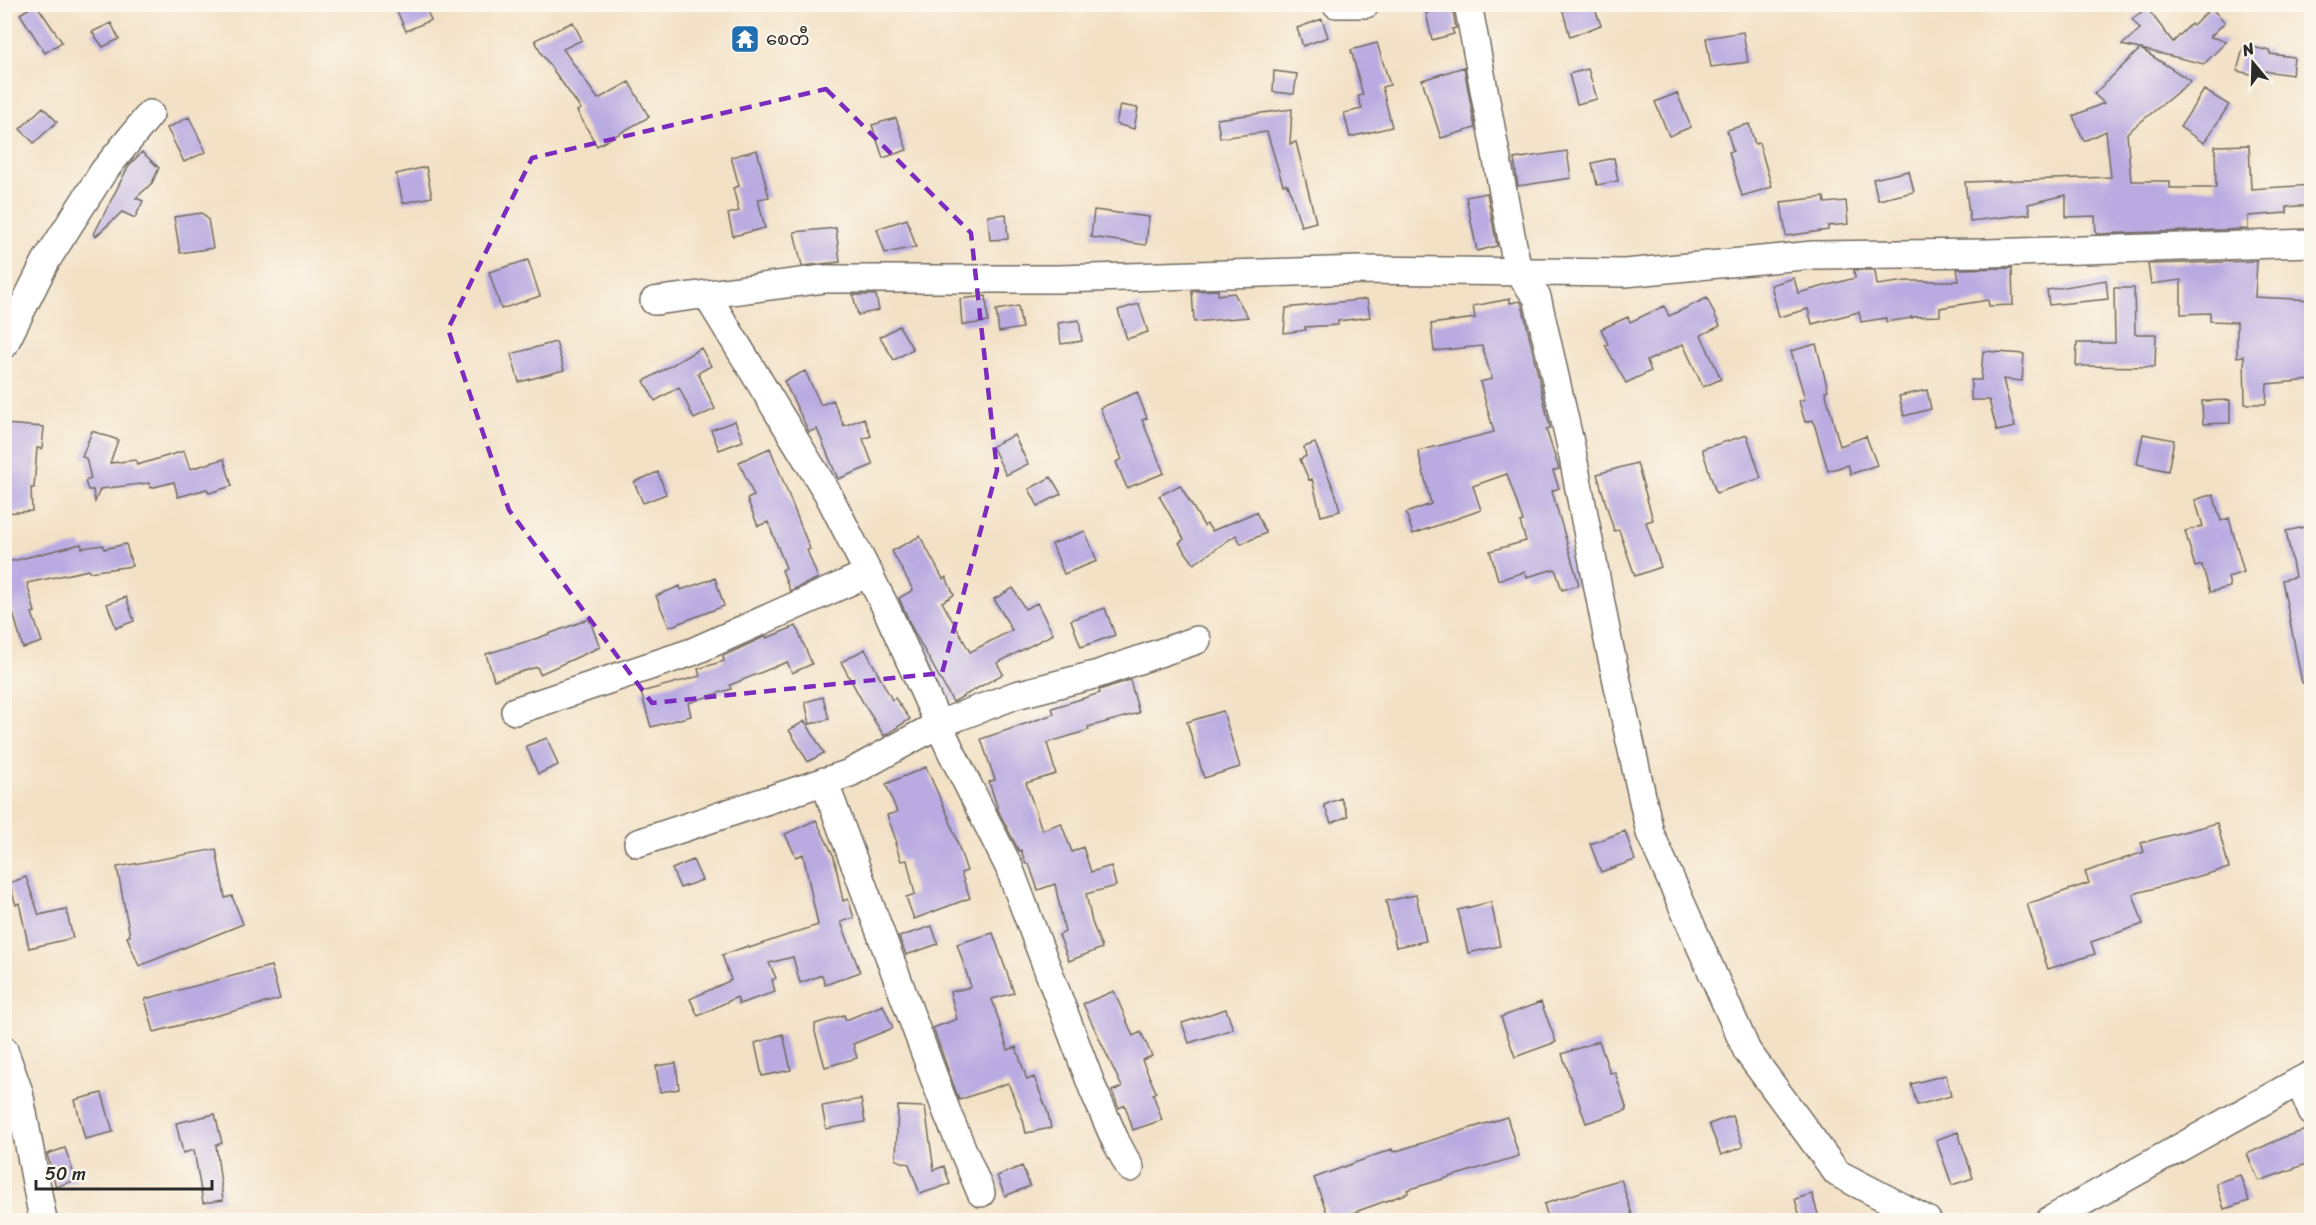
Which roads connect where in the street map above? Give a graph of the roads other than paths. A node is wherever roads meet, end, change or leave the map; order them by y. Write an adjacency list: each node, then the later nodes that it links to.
1 (1336, 4): 2 (street)
2 (1366, 4)
3 (1468, 4): 6 (street)
4 (150, 114): 9 (street)
5 (2312, 243): 6 (street)
6 (1518, 272): 7 (street); 23 (street)
7 (705, 294): 8 (street); 10 (street)
8 (654, 301)
9 (4, 345)
10 (869, 573): 12 (street); 13 (street)
11 (1197, 640): 13 (street)
12 (515, 711)
13 (939, 724): 14 (street); 20 (street)
14 (824, 781): 15 (street); 21 (street)
15 (638, 843)
16 (4, 1050): 18 (street)
17 (2305, 1078): 19 (street); 24 (street)
18 (12, 1094): 22 (street)
19 (2312, 1112)
20 (1130, 1168)
21 (981, 1193)
22 (43, 1221)
23 (1927, 1221)
24 (2050, 1221)

